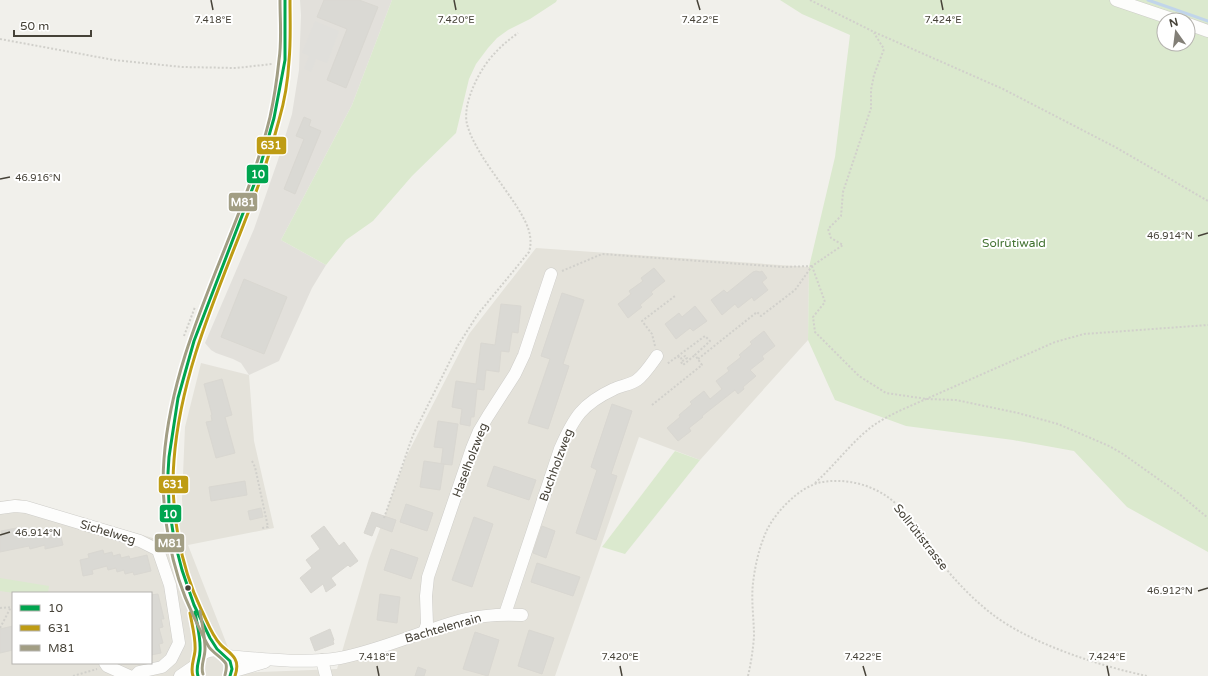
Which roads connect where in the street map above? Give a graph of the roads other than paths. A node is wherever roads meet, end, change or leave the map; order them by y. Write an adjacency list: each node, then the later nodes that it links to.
1 (284, 0): 9 (street)
2 (1116, 0): 3 (street)
3 (1156, 14)
4 (1196, 27): 5 (street)
5 (1208, 31)
6 (551, 274): 12 (street, Haselholzweg)
7 (657, 356): 10 (street, Buchholzweg)
8 (0, 508): 20 (street, Sichelweg)
9 (195, 609): 13 (street); 17 (street)
10 (505, 614): 11 (street, Bachtelenrain); 12 (street, Bachtelenrain)
11 (522, 614)
12 (424, 633): 15 (street, Bachtelenrain)
13 (223, 653): 14 (street, Bachtelenrain); 17 (street); 18 (street)
14 (270, 660): 15 (street, Bachtelenrain); 18 (street, Bachtelenrain)
15 (322, 660): 22 (street)
16 (106, 665): 19 (street)
17 (198, 666): 21 (street)
18 (231, 674)
19 (129, 676)
20 (135, 676)
21 (180, 676)
22 (326, 676)

